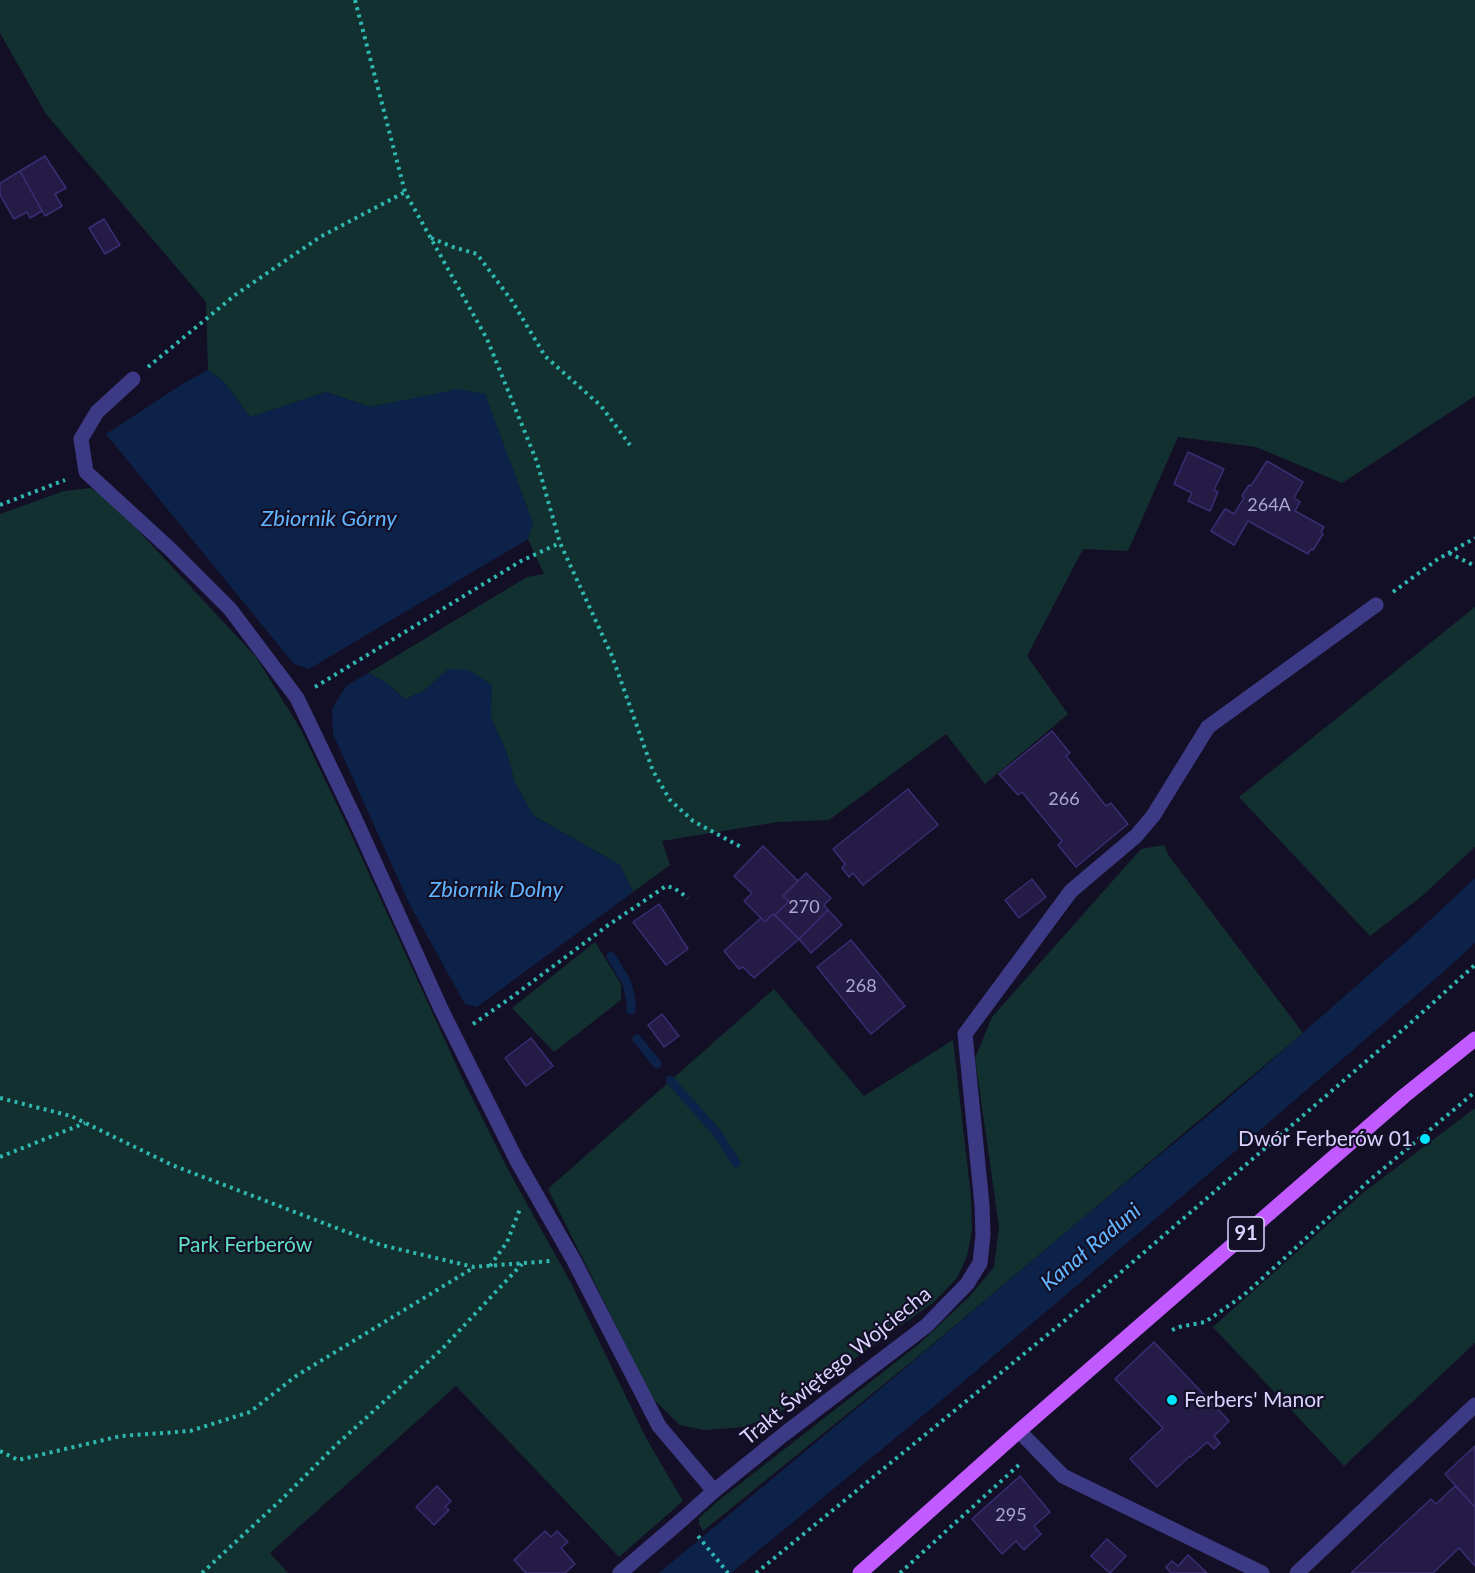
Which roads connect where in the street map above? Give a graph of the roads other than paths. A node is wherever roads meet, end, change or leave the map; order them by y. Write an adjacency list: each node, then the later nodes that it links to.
1 (133, 379): 6 (street)
2 (1376, 605): 6 (street, Trakt Świętego Wojciecha)
3 (1475, 1039): 5 (main road, 91)
4 (1475, 1405): 10 (street)
5 (1019, 1431): 8 (main road, 91); 9 (street)
6 (714, 1491): 7 (street, Trakt Świętego Wojciecha)
7 (620, 1573)
8 (860, 1573)
9 (1262, 1573)
10 (1297, 1573)

